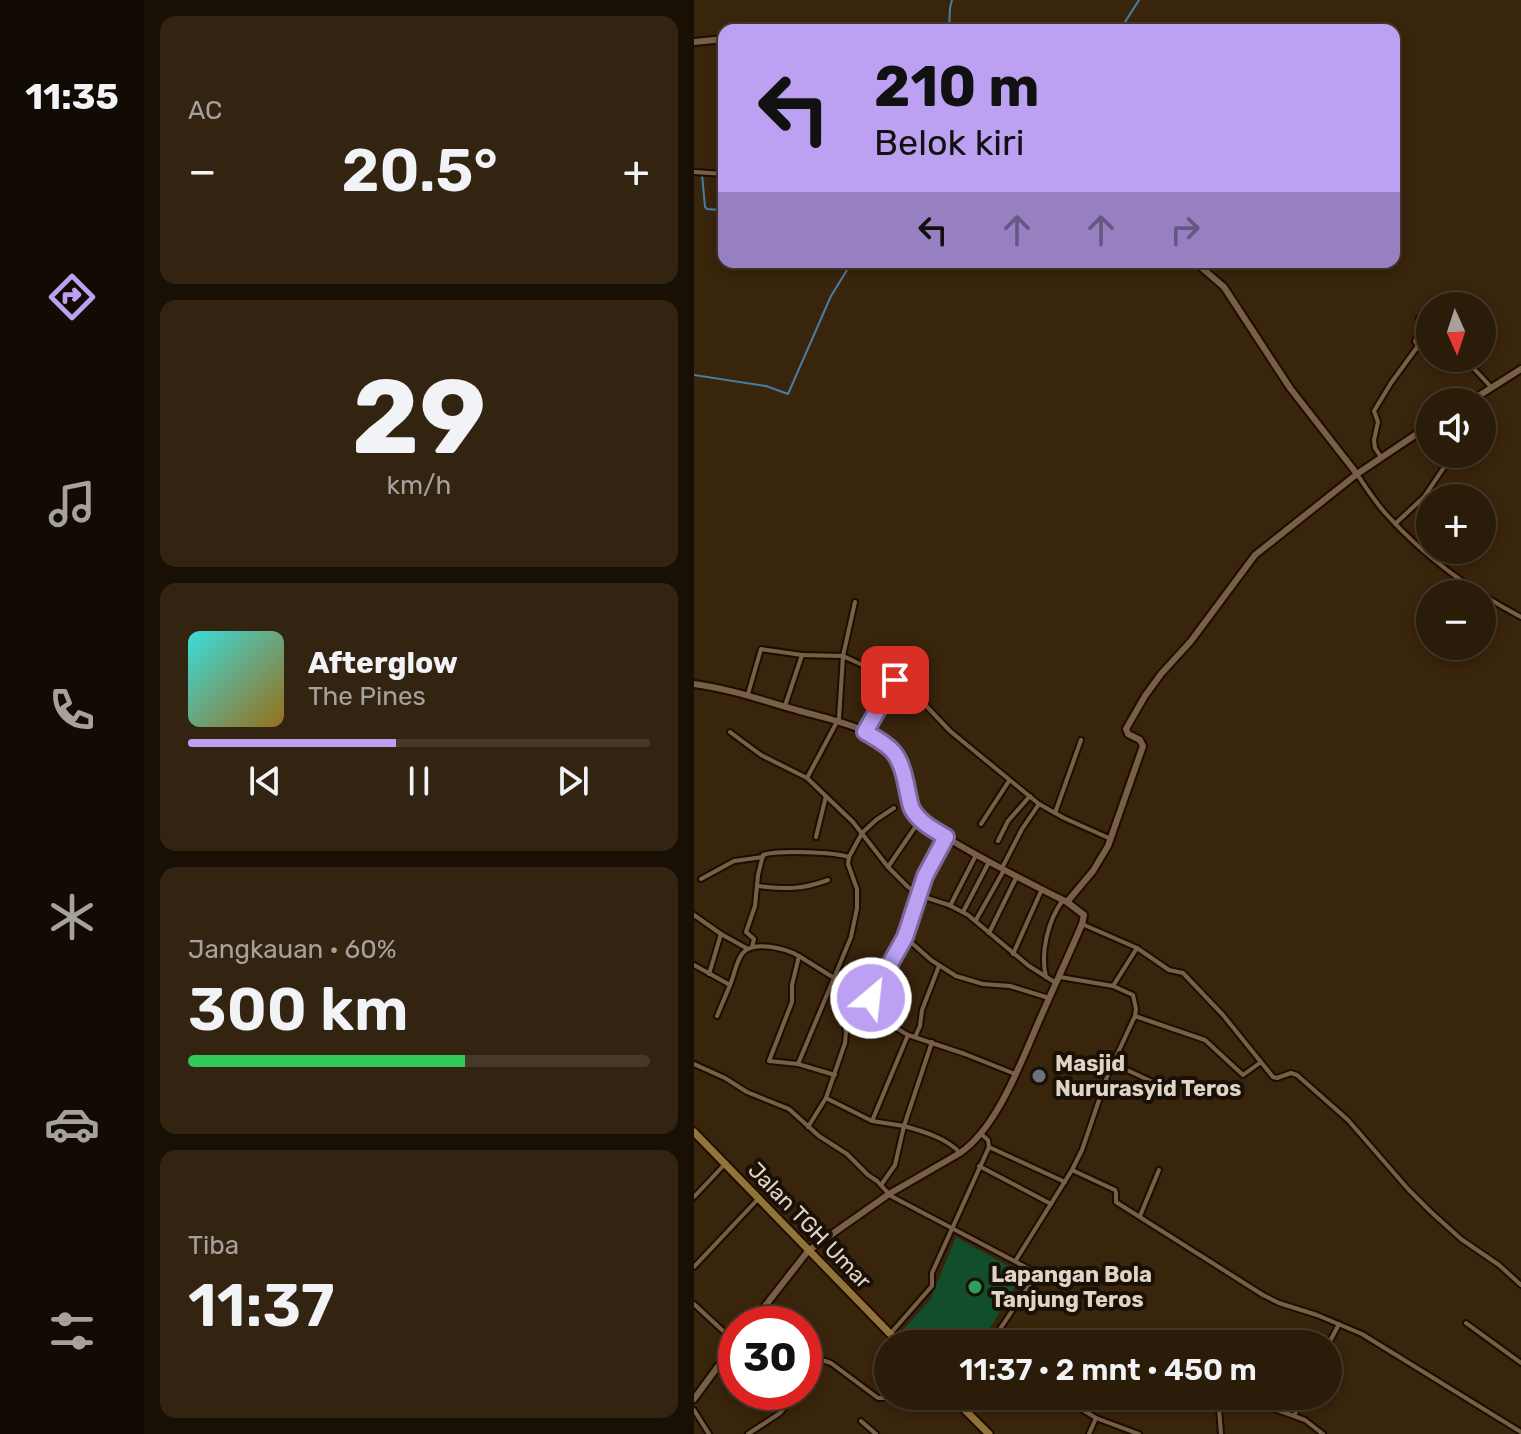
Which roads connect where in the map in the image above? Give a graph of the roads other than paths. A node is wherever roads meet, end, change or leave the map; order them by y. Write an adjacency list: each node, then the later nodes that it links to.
1 (718, 40): 2 (street)
2 (694, 42)
3 (694, 172): 4 (street)
4 (718, 174)
5 (1202, 268): 13 (street)
6 (1416, 349): 11 (street)
7 (1521, 369): 9 (street)
8 (1477, 372): 9 (street)
9 (1492, 388)
10 (1416, 434): 11 (street)
11 (1381, 457): 13 (street)
12 (1444, 468): 14 (street)
13 (1357, 474): 14 (street); 39 (street)
14 (1395, 524): 16 (street)
15 (855, 602): 18 (street)
16 (1521, 617)
17 (802, 655): 18 (street); 21 (street); 22 (street)
18 (843, 656): 19 (street); 23 (street)
19 (895, 680): 25 (street); 28 (street)
20 (694, 684): 21 (street)
21 (748, 694): 22 (street)
22 (785, 706): 23 (street)
23 (838, 721): 25 (street); 27 (street)
24 (730, 732): 27 (street)
25 (865, 732): 34 (street)
26 (1081, 740): 33 (street)
27 (807, 778): 29 (street)
28 (1009, 781): 30 (street); 35 (street)
29 (826, 796): 36 (street); 37 (street)
30 (1030, 796): 31 (street); 40 (street)
31 (1039, 804): 33 (street); 46 (street)
32 (894, 808): 36 (street)
33 (1055, 813): 39 (street)
34 (920, 820): 38 (street); 45 (street)
35 (981, 824)
36 (862, 833): 43 (street); 45 (street)
37 (816, 837)
38 (946, 837): 41 (street); 52 (street)
39 (1111, 839): 53 (street)
40 (998, 841)
41 (976, 855): 44 (street); 54 (street)
42 (763, 857): 43 (street); 48 (street); 50 (street)
43 (849, 857): 69 (street)
44 (989, 862): 46 (street); 55 (street)
45 (888, 867): 52 (street)
46 (1003, 869): 47 (street); 57 (street)
47 (1017, 876): 51 (street); 59 (street)
48 (701, 879)
49 (828, 880): 50 (street)
50 (757, 886): 63 (street)
51 (1042, 889): 53 (street); 64 (street)
52 (918, 895): 54 (street); 61 (street)
53 (1065, 901): 58 (street); 70 (street)
54 (950, 906): 55 (street)
55 (963, 912): 57 (street)
56 (694, 915): 60 (street)
57 (976, 921): 59 (street)
58 (1082, 924): 62 (street); 71 (street)
59 (989, 933): 64 (street)
60 (721, 934): 63 (street); 68 (street)
61 (905, 937): 67 (street); 75 (street)
62 (1137, 948): 73 (street); 82 (street)
63 (750, 949): 65 (street); 72 (street)
64 (1013, 954): 70 (street)
65 (799, 956): 69 (street); 85 (street)
66 (694, 965): 68 (street)
67 (939, 966): 76 (street); 80 (street)
68 (708, 974): 72 (street)
69 (834, 978): 74 (street); 85 (street)
70 (1046, 978): 71 (street)
71 (1057, 980): 73 (street); 76 (street)
72 (730, 985): 77 (street)
73 (1113, 986): 78 (street)
74 (848, 988): 75 (street); 87 (street)
75 (871, 998): 79 (street)
76 (1049, 998): 86 (street)
77 (717, 1016)
78 (1135, 1016): 82 (street); 83 (street)
79 (908, 1035): 80 (street); 90 (street)
80 (915, 1037): 81 (street)
81 (932, 1042): 86 (street); 91 (street)
82 (1261, 1062): 112 (street)
83 (1113, 1063): 88 (street); 99 (street)
84 (694, 1064): 92 (street)
85 (798, 1064): 87 (street)
86 (1015, 1074): 94 (street)
87 (835, 1075): 89 (street)
88 (1155, 1083)
89 (826, 1098): 90 (street); 92 (street)
90 (872, 1121): 91 (street)
91 (904, 1126): 96 (street); 102 (street)
92 (808, 1127): 102 (street)
93 (694, 1133): 97 (main road, Jalan TGH Umar)
94 (981, 1134): 95 (street); 96 (street)
95 (989, 1147): 98 (street); 101 (street)
96 (960, 1153): 103 (street)
97 (725, 1164): 104 (street); 105 (main road, Jalan TGH Umar)
98 (979, 1166): 106 (street); 108 (street)
99 (1072, 1170): 101 (street); 107 (street)
100 (1159, 1170): 107 (street)
101 (1065, 1182): 106 (street)
102 (881, 1185): 103 (street)
103 (889, 1194): 108 (street); 109 (street)
104 (694, 1197)
105 (758, 1198): 109 (main road, Jalan TGH Umar); 111 (street)
106 (1051, 1204): 110 (street)
107 (1140, 1216): 116 (street)
108 (952, 1229): 110 (street); 119 (street)
109 (808, 1251): 114 (street); 118 (main road, Jalan TGH Umar)
110 (1016, 1260): 120 (street)
111 (694, 1267)
112 (1521, 1285)
113 (694, 1304): 117 (street)
114 (765, 1306)
115 (1466, 1323): 123 (street)
116 (1339, 1324): 121 (street); 137 (street)
117 (718, 1326)
118 (886, 1330)
119 (894, 1330)
120 (999, 1330)
121 (1336, 1330)
122 (822, 1360): 125 (street)
123 (1521, 1363)
124 (718, 1366): 126 (street)
125 (874, 1395)
126 (694, 1399)
127 (694, 1410): 138 (street)
128 (783, 1410): 139 (street)
129 (966, 1410): 141 (main road)
130 (1083, 1410): 135 (street)
131 (1219, 1410): 144 (street)
132 (1281, 1410): 134 (street)
133 (1297, 1410): 134 (street)
134 (1294, 1416): 145 (street)
135 (1096, 1418): 142 (street); 143 (street)
136 (861, 1421): 140 (street)
137 (1521, 1432)
138 (709, 1434)
139 (748, 1434)
140 (876, 1434)
141 (989, 1434)
142 (1089, 1434)
143 (1139, 1434)
144 (1221, 1434)
145 (1323, 1434)

